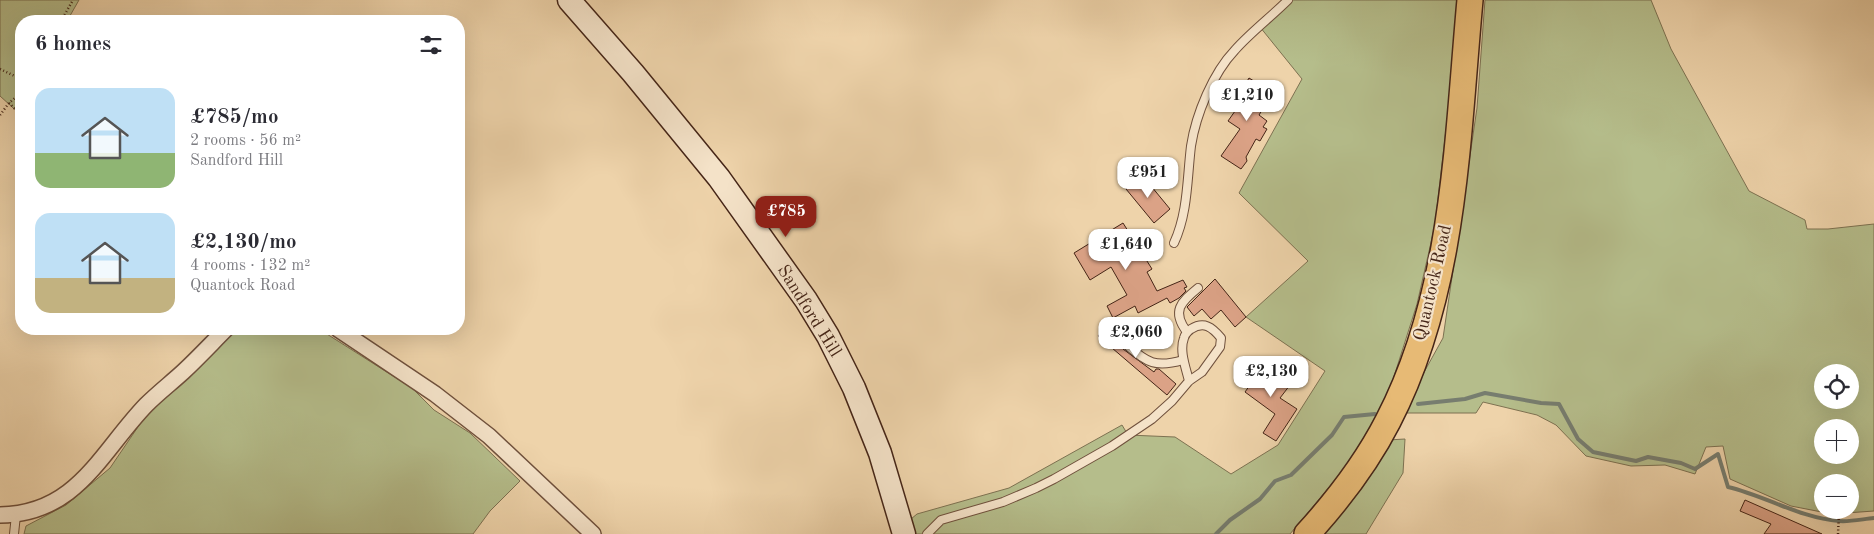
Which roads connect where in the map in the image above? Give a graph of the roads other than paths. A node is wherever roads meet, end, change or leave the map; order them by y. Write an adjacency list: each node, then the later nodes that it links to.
1 (569, 0): 16 (main road, Sandford Hill)
2 (1288, 0): 4 (lane)
3 (1470, 0): 18 (main road, Quantock Road)
4 (1174, 243)
5 (1198, 288): 6 (lane)
6 (1187, 332): 10 (lane); 11 (lane)
7 (220, 335): 13 (street)
8 (347, 335): 15 (street)
9 (1127, 344): 10 (lane)
10 (1183, 360): 11 (lane)
11 (1189, 381): 17 (lane)
12 (0, 515): 13 (street)
13 (16, 515): 14 (lane)
14 (14, 534)
15 (593, 534)
16 (904, 534)
17 (927, 534)
18 (1307, 534)

